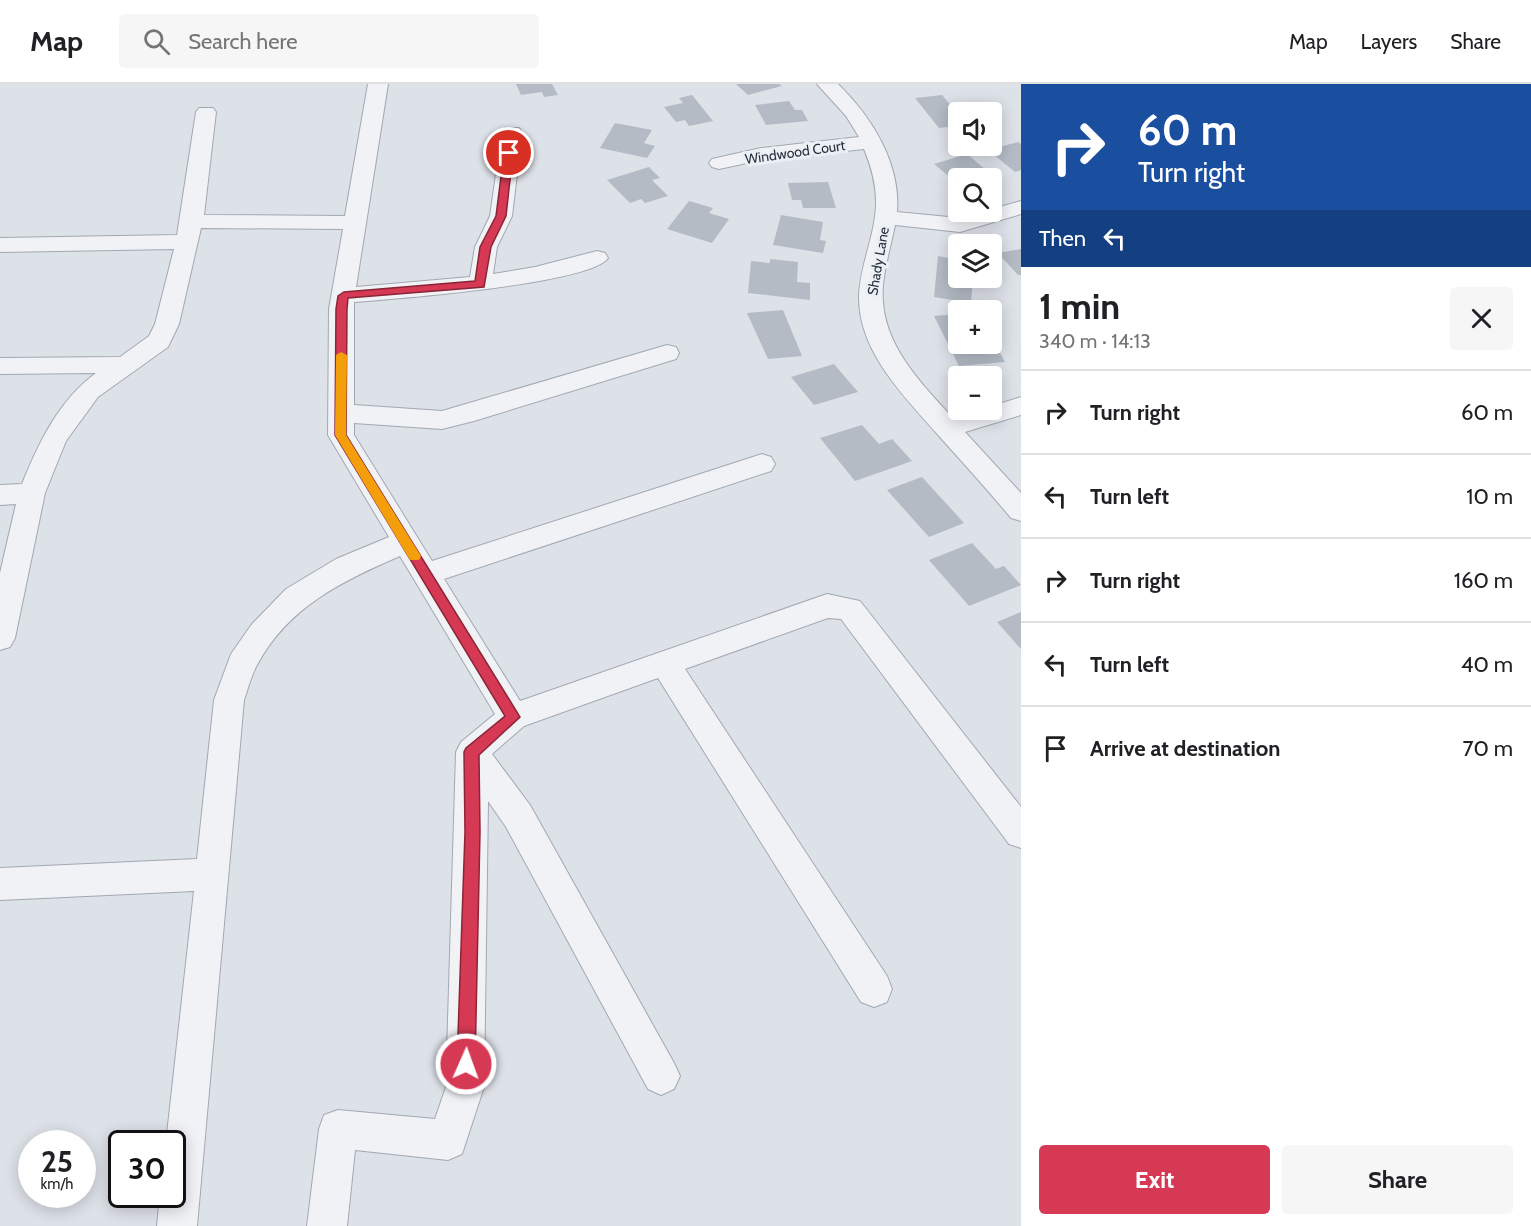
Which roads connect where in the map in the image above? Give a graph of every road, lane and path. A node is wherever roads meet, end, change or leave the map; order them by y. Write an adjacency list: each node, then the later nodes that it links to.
1 (378, 84): 9 (street)
2 (827, 84): 5 (street, Shady Lane)
3 (206, 112): 10 (street)
4 (512, 132): 13 (street)
5 (870, 142): 6 (street, Windwood Court); 8 (street, Shady Lane)
6 (719, 163)
7 (1021, 207): 8 (street)
8 (886, 218): 20 (street, Shady Lane)
9 (356, 223): 10 (street); 14 (street)
10 (190, 231): 11 (street); 16 (street)
11 (0, 245)
12 (597, 258): 13 (street)
13 (480, 284): 14 (street)
14 (344, 296): 19 (street)
15 (667, 353): 19 (street)
16 (126, 365): 17 (street); 22 (street)
17 (0, 366)
18 (1021, 406): 20 (street)
19 (340, 413): 25 (street)
20 (947, 428): 24 (street, Shady Lane)
21 (762, 464): 26 (street)
22 (32, 493): 23 (street); 27 (street)
23 (0, 495)
24 (1021, 511)
25 (406, 542): 26 (street); 32 (street)
26 (425, 574): 29 (street)
27 (0, 638)
28 (665, 663): 29 (street); 31 (street); 34 (street)
29 (513, 717): 30 (street)
30 (472, 752): 35 (street); 37 (street)
31 (1021, 833)
32 (213, 874): 33 (street); 36 (street)
33 (0, 884)
34 (874, 989)
35 (661, 1076)
36 (177, 1226)
37 (327, 1226)

